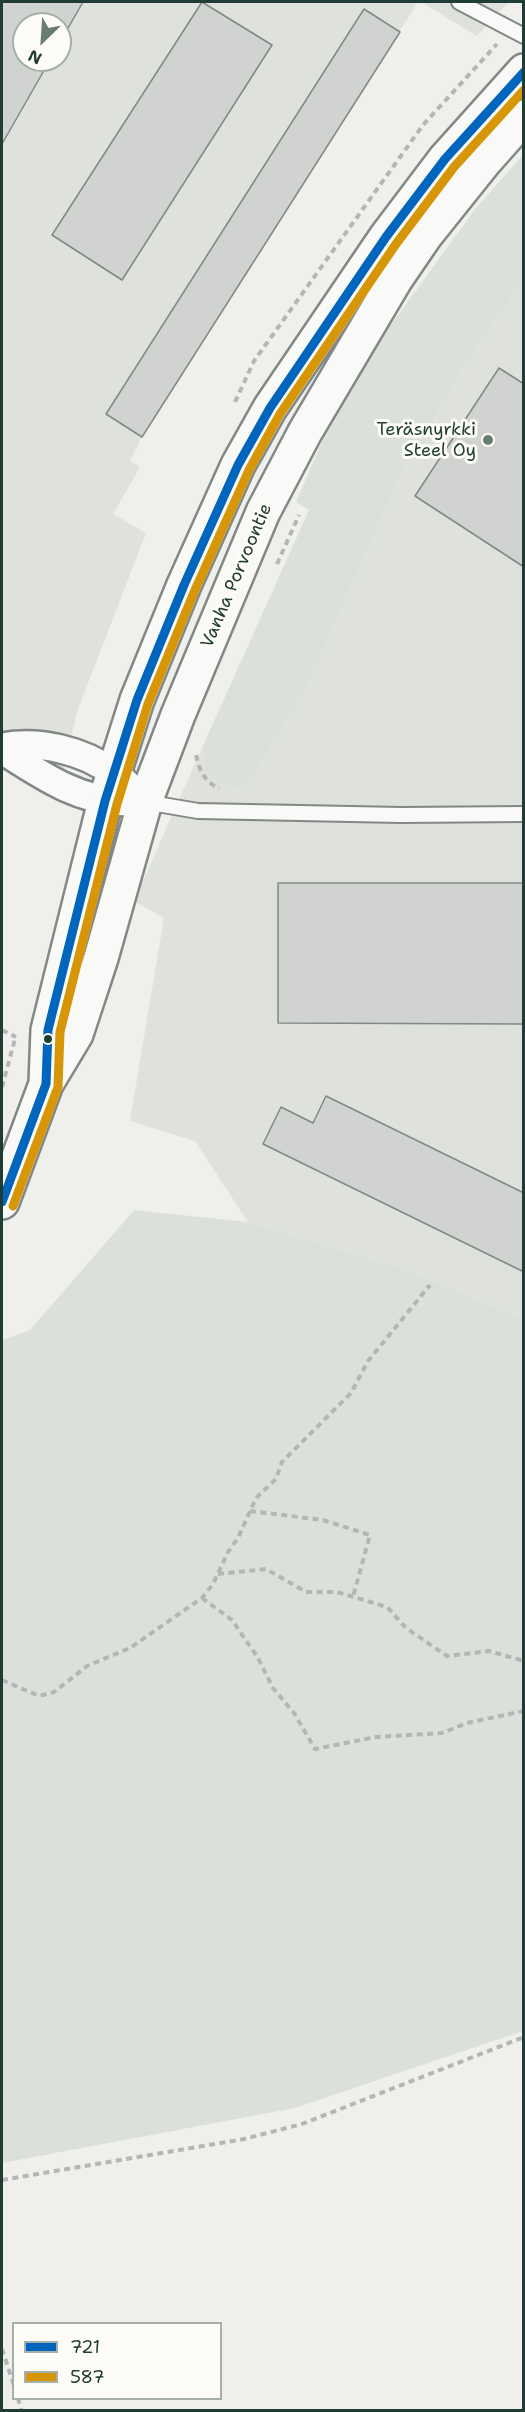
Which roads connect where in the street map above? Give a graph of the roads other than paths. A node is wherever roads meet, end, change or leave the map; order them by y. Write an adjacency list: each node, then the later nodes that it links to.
1 (459, 2): 2 (lane)
2 (524, 36)
3 (524, 71): 6 (main road, Vanha Porvoontie)
4 (524, 117): 7 (main road, Vanha Porvoontie)
5 (2, 749): 6 (street); 6 (street)
6 (110, 788): 7 (street); 9 (main road, Vanha Porvoontie)
7 (145, 802): 8 (lane); 9 (main road, Vanha Porvoontie)
8 (524, 814)
9 (46, 1084): 10 (main road, Vanha Porvoontie)
10 (2, 1202)

